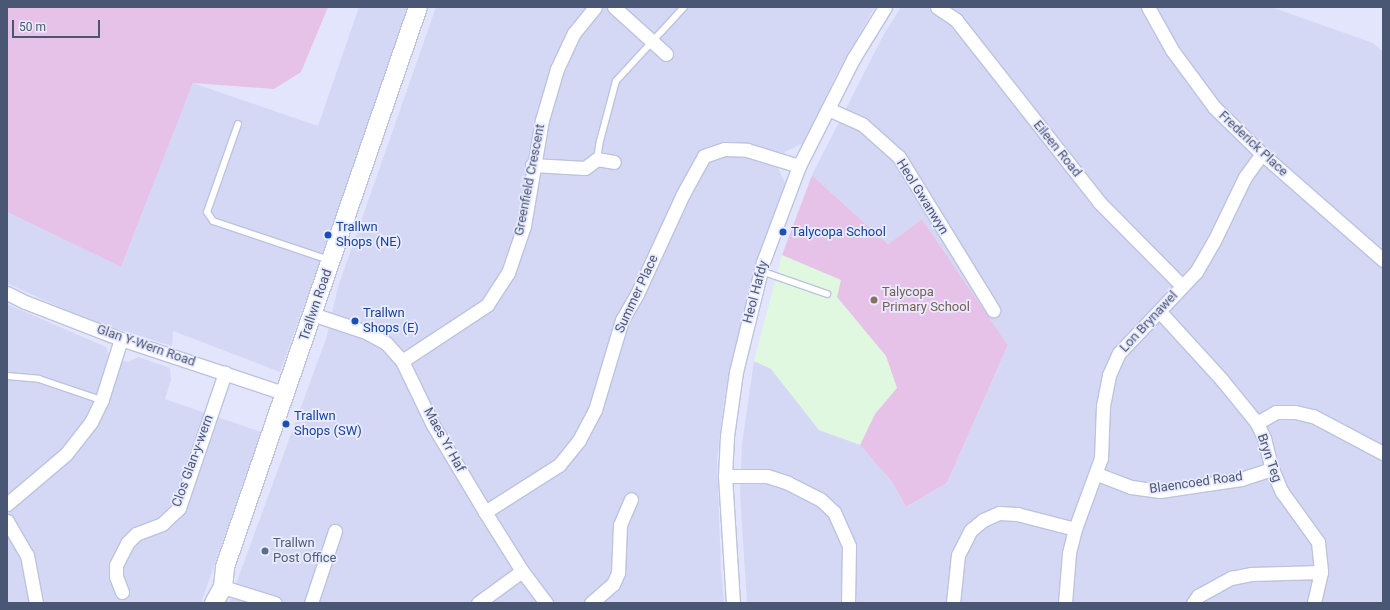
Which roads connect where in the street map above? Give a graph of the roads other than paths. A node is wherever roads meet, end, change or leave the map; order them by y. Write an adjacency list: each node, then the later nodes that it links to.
1 (418, 7): 18 (street, Trallwn Road)
2 (595, 7): 15 (street, Greenfield Crescent)
3 (614, 7): 8 (street)
4 (684, 7): 8 (lane)
5 (885, 7): 10 (street, Heol Hafdy)
6 (937, 7): 20 (street, Eileen Road)
7 (1148, 7): 12 (street, Frederick Place)
8 (652, 42): 9 (street); 13 (lane)
9 (666, 54)
10 (828, 109): 16 (street, Heol Hafdy); 23 (street, Heol Gwanwyn)
11 (238, 124): 18 (lane)
12 (1262, 154): 17 (street, Frederick Place); 20 (street, Lon Brynawel)
13 (597, 159): 14 (street); 15 (street)
14 (614, 162)
15 (532, 165): 27 (street, Greenfield Crescent)
16 (799, 166): 19 (street, Heol Hafdy); 39 (street, Summer Place)
17 (1383, 260)
18 (330, 261): 25 (street, Trallwn Road)
19 (761, 271): 22 (lane); 36 (street, Heol Hafdy)
20 (1182, 286): 24 (street, Lon Brynawel)
21 (7, 293): 26 (street, Glan Y-Wern Road)
22 (827, 294)
23 (994, 310)
24 (1160, 312): 32 (street, Bryn Teg); 35 (street, Lon Brynawel)
25 (312, 314): 27 (street, Maes Yr Haf); 30 (street, Trallwn Road)
26 (121, 339): 28 (street, Glan Y-Wern Road); 31 (street)
27 (402, 361): 39 (street, Maes Yr Haf)
28 (225, 373): 30 (street, Glan Y-Wern Road); 46 (street, Clos Glan-y-wern)
29 (7, 376): 31 (lane)
30 (286, 394): 45 (street, Trallwn Road)
31 (101, 400): 38 (street)
32 (1257, 423): 33 (street); 34 (street, Bryn Teg)
33 (1383, 453)
34 (1272, 469): 35 (street, Blaencoed Road); 44 (street, Bryn Teg)
35 (1097, 474): 41 (street, Lon Brynawel)
36 (725, 476): 54 (street, Heol Hafdy); 55 (street)
37 (631, 499): 53 (street)
38 (7, 504)
39 (485, 512): 43 (street, Maes Yr Haf)
40 (7, 520): 47 (street)
41 (1075, 529): 56 (street); 57 (street, Lon Brynawel)
42 (335, 531): 50 (street)
43 (522, 571): 51 (street); 52 (street, Maes Yr Haf)
44 (1322, 572): 58 (street); 59 (street, Bryn Teg)
45 (223, 587): 48 (street, Trallwn Road); 49 (street)
46 (122, 592)
47 (36, 603)
48 (214, 603)
49 (274, 603)
50 (311, 603)
51 (478, 603)
52 (546, 603)
53 (591, 603)
54 (733, 603)
55 (848, 603)
56 (953, 603)
57 (1065, 603)
58 (1193, 603)
59 (1314, 603)

